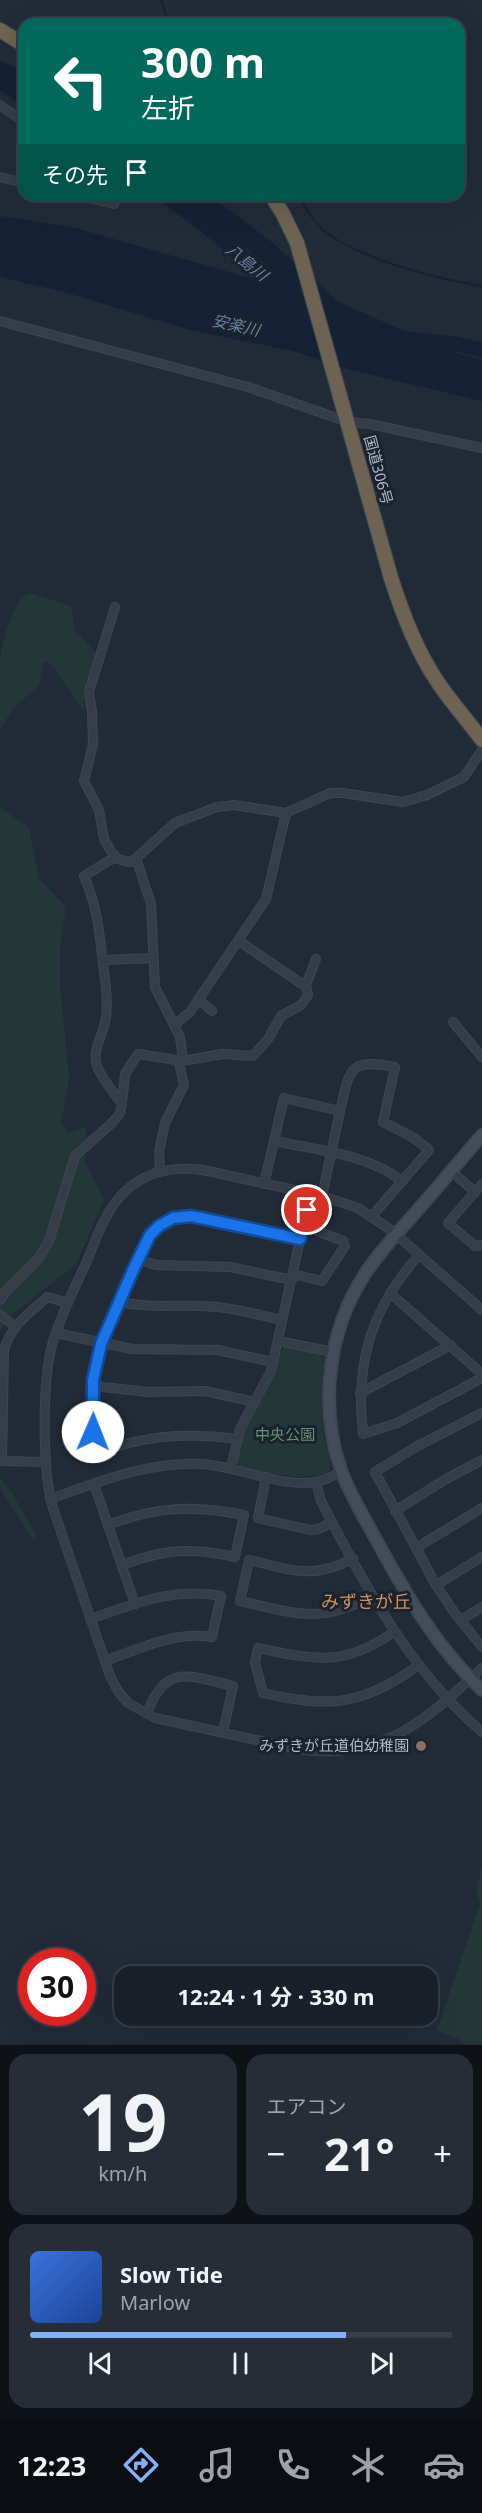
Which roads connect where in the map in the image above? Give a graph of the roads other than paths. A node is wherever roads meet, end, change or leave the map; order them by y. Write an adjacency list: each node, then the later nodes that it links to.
1 (0, 30): 2 (highway)
2 (18, 41)
3 (0, 105): 4 (street)
4 (18, 118)
5 (0, 177): 6 (street)
6 (18, 182)
7 (101, 201): 8 (street)
8 (116, 201)
9 (275, 201): 11 (highway, 国道306号)
10 (0, 321): 11 (street)
11 (347, 418): 12 (street); 14 (highway, 国道306号)
12 (482, 448)
13 (115, 607): 17 (street)
14 (482, 740)
15 (482, 750): 16 (street)
16 (286, 813): 18 (street); 19 (street)
17 (115, 857): 18 (street); 22 (street)
18 (136, 858): 20 (street)
19 (239, 941): 23 (street); 24 (street)
20 (153, 958): 22 (street); 27 (street)
21 (316, 959): 23 (street)
22 (103, 960): 30 (street)
23 (306, 985): 29 (street)
24 (198, 999): 25 (street); 27 (street)
25 (212, 1011)
26 (453, 1022): 28 (street)
27 (174, 1025): 29 (street)
28 (482, 1057)
29 (181, 1062): 30 (street); 36 (street)
30 (122, 1104): 52 (street)
31 (340, 1111): 33 (street); 34 (street); 37 (street)
32 (482, 1135): 35 (street)
33 (275, 1141): 34 (street); 38 (street)
34 (332, 1153): 37 (street); 42 (street)
35 (451, 1171): 40 (street); 45 (street)
36 (160, 1172): 38 (street); 54 (street)
37 (402, 1181): 43 (street)
38 (264, 1184): 41 (street)
39 (482, 1184): 40 (street)
40 (475, 1192): 47 (street)
41 (310, 1194): 42 (street); 44 (street)
42 (322, 1196): 43 (street)
43 (372, 1216): 45 (street)
44 (304, 1226): 46 (street); 50 (street)
45 (396, 1235): 48 (street); 63 (street)
46 (300, 1239): 49 (street); 50 (street)
47 (482, 1245)
48 (419, 1255): 51 (street); 55 (street)
49 (139, 1259): 50 (street); 53 (street)
50 (292, 1277): 57 (street)
51 (390, 1293): 62 (street); 67 (street)
52 (0, 1300)
53 (120, 1302): 57 (street); 61 (street)
54 (68, 1303): 58 (street); 59 (street)
55 (482, 1310)
56 (0, 1315): 58 (street)
57 (282, 1320): 60 (street)
58 (15, 1326): 72 (street)
59 (56, 1333): 61 (street); 72 (street)
60 (278, 1341): 63 (street); 64 (street)
61 (102, 1344): 64 (street); 66 (street)
62 (451, 1346): 65 (street); 67 (street)
63 (333, 1352): 74 (street)
64 (273, 1362): 68 (street)
65 (482, 1376): 67 (street)
66 (94, 1386): 68 (street); 70 (street)
67 (360, 1393)
68 (255, 1402): 70 (street)
69 (482, 1413): 80 (street)
70 (238, 1439): 73 (street)
71 (482, 1460): 80 (street)
72 (46, 1462): 78 (street)
73 (231, 1468): 75 (street); 77 (street)
74 (342, 1472): 76 (street); 98 (street)
75 (266, 1477): 76 (street); 81 (street)
76 (316, 1482): 81 (street)
77 (94, 1484): 78 (street); 82 (street)
78 (50, 1499): 91 (street)
79 (482, 1508): 83 (street)
80 (395, 1511): 83 (street)
81 (332, 1522): 85 (street)
82 (108, 1525): 86 (street); 86 (street)
83 (416, 1548): 87 (street)
84 (482, 1557): 87 (street)
85 (353, 1559): 88 (street); 88 (street)
86 (122, 1565): 89 (street)
87 (436, 1585): 92 (street)
88 (372, 1596): 93 (street)
89 (135, 1604): 91 (street); 95 (street)
90 (482, 1607): 92 (street)
91 (90, 1619): 95 (street)
92 (461, 1620): 94 (street)
93 (394, 1632): 96 (street); 96 (street)
94 (482, 1647)
95 (105, 1661): 101 (street)
96 (417, 1666): 100 (street)
97 (482, 1668): 98 (street)
98 (470, 1679): 99 (street); 100 (street)
99 (482, 1690)
100 (448, 1698): 102 (street); 103 (street)
101 (147, 1714): 102 (street); 102 (street)
102 (223, 1732)
103 (482, 1732)

